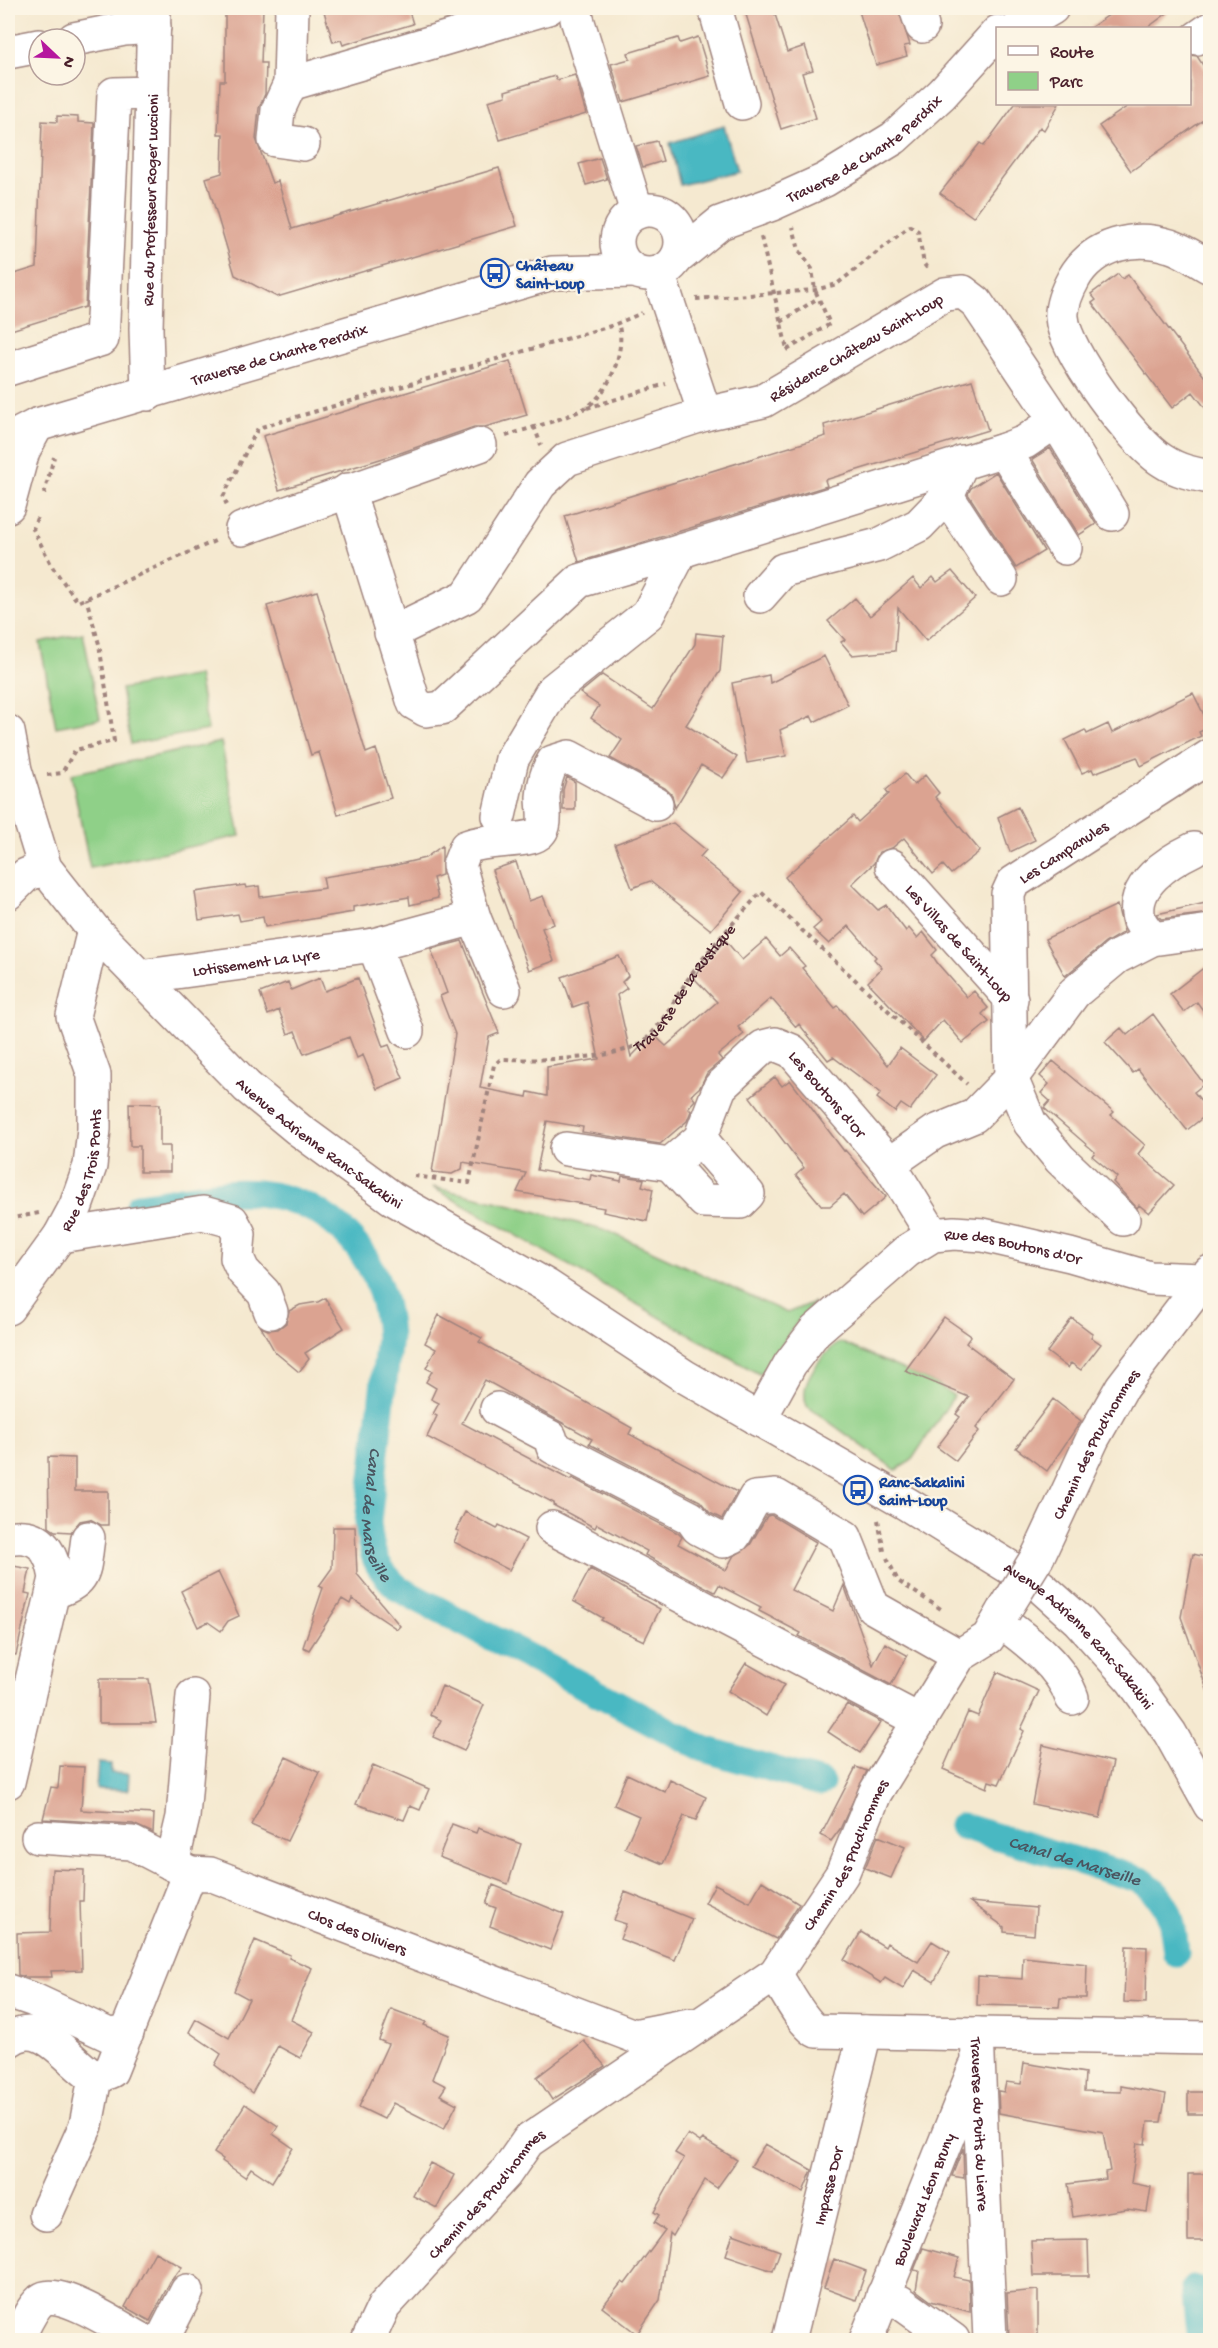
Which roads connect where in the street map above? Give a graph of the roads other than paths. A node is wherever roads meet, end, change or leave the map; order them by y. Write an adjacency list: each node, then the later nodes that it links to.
1 (292, 8): 13 (street)
2 (715, 8): 15 (street)
3 (1025, 8): 7 (street, Traverse de Chante Perdrix)
4 (1052, 8): 8 (street)
5 (568, 10): 13 (street); 17 (street)
6 (154, 17): 10 (street); 14 (street, Rue du Professeur Roger Luccioni)
7 (1005, 27)
8 (1020, 27)
9 (996, 35): 18 (street, Traverse de Chante Perdrix)
10 (87, 36)
11 (27, 48): 12 (street)
12 (8, 52)
13 (290, 84): 16 (street)
14 (152, 93): 22 (street); 23 (street, Rue du Professeur Roger Luccioni)
15 (742, 103)
16 (303, 144)
17 (640, 220): 18 (street, Traverse de Chante Perdrix); 19 (street); 19 (street); 21 (street, Traverse de Chante Perdrix)
18 (720, 223): 19 (street, Traverse de Chante Perdrix)
19 (656, 267): 21 (street, Traverse de Chante Perdrix); 24 (street)
20 (1210, 267): 31 (street)
21 (552, 273): 23 (street, Traverse de Chante Perdrix)
22 (8, 369)
23 (148, 394): 26 (street, Traverse de Chante Perdrix)
24 (705, 414): 25 (street, Résidence Château Saint-Loup); 41 (street, Résidence Château Saint-Loup)
25 (1056, 422): 29 (street); 35 (street, Résidence Château Saint-Loup)
26 (38, 425): 27 (street, Traverse de Chante Perdrix); 34 (street)
27 (8, 440)
28 (480, 446): 32 (street)
29 (1004, 450): 30 (street); 37 (street)
30 (962, 462): 33 (street); 38 (street)
31 (1210, 477)
32 (348, 490): 36 (street); 41 (street)
33 (947, 496): 39 (street); 40 (street)
34 (8, 506)
35 (1112, 514)
36 (242, 529)
37 (1065, 548)
38 (681, 551): 41 (street); 46 (street)
39 (1001, 579)
40 (760, 596)
41 (391, 633)
42 (8, 732): 44 (street)
43 (1210, 756): 58 (street, Les Campanules)
44 (21, 772): 49 (street)
45 (656, 804): 51 (street)
46 (500, 816)
47 (1194, 849): 54 (street)
48 (892, 866): 58 (street, Les Villas de Saint-Loup)
49 (45, 868): 50 (street); 52 (street)
50 (8, 893)
51 (474, 918): 55 (street, Lotissement La Lyre); 57 (street)
52 (94, 930): 56 (street); 59 (street)
53 (1210, 931): 54 (street)
54 (1152, 939): 61 (street)
55 (374, 945): 56 (street, Lotissement La Lyre); 60 (street)
56 (131, 969): 59 (street); 73 (street, Avenue Adrienne Ranc-Sakakini)
57 (504, 990)
58 (1011, 999): 61 (street, Les Villas de Saint-Loup)
59 (73, 1016): 68 (street, Rue des Trois Ponts)
60 (407, 1031)
61 (1011, 1078): 65 (street); 66 (street)
62 (700, 1139): 64 (street, Les Boutons d'Or); 64 (street); 65 (street, Les Boutons d'Or)
63 (566, 1149): 64 (street)
64 (670, 1164)
65 (889, 1164): 67 (street)
66 (1123, 1219)
67 (933, 1235): 69 (street, Rue des Boutons d'Or); 73 (street, Rue des Boutons d'Or)
68 (60, 1236): 70 (street, Rue des Trois Ponts); 71 (street)
69 (1206, 1276): 78 (street, Chemin des Prud'hommes, bridge)
70 (8, 1308)
71 (271, 1312)
72 (497, 1409): 79 (street)
73 (764, 1411): 84 (street, Avenue Adrienne Ranc-Sakakini)
74 (552, 1528): 82 (street)
75 (8, 1538): 77 (street)
76 (88, 1538): 77 (street)
77 (53, 1592): 83 (street)
78 (1001, 1615): 79 (street, Chemin des Prud'hommes); 81 (street)
79 (959, 1656): 82 (street, Chemin des Prud'hommes)
80 (193, 1696): 86 (street)
81 (1072, 1698)
82 (920, 1721): 87 (street, Chemin des Prud'hommes)
83 (8, 1782)
84 (1210, 1805)
85 (38, 1837): 86 (street, Clos des Oliviers)
86 (181, 1868): 89 (street, Clos des Oliviers); 92 (street)
87 (775, 1974): 89 (street, Chemin des Prud'hommes); 90 (street, Traverse du Puits du Lierre)
88 (8, 1991): 92 (street)
89 (704, 2023): 102 (street, Chemin des Prud'hommes)
90 (865, 2032): 94 (street, Traverse du Puits du Lierre); 103 (street, Impasse Dor)
91 (1210, 2038): 94 (street)
92 (124, 2040): 95 (street)
93 (8, 2041): 95 (street)
94 (978, 2046): 98 (street, Boulevard Léon Bruny); 106 (street, Traverse du Puits du Lierre)
95 (94, 2078): 96 (street)
96 (46, 2214)
97 (188, 2291): 101 (street)
98 (883, 2295): 104 (street, Boulevard Léon Bruny); 105 (street)
99 (17, 2340): 100 (street)
100 (142, 2340)
101 (162, 2340)
102 (368, 2340)
103 (789, 2340)
104 (866, 2340)
105 (953, 2340)
106 (990, 2340)

